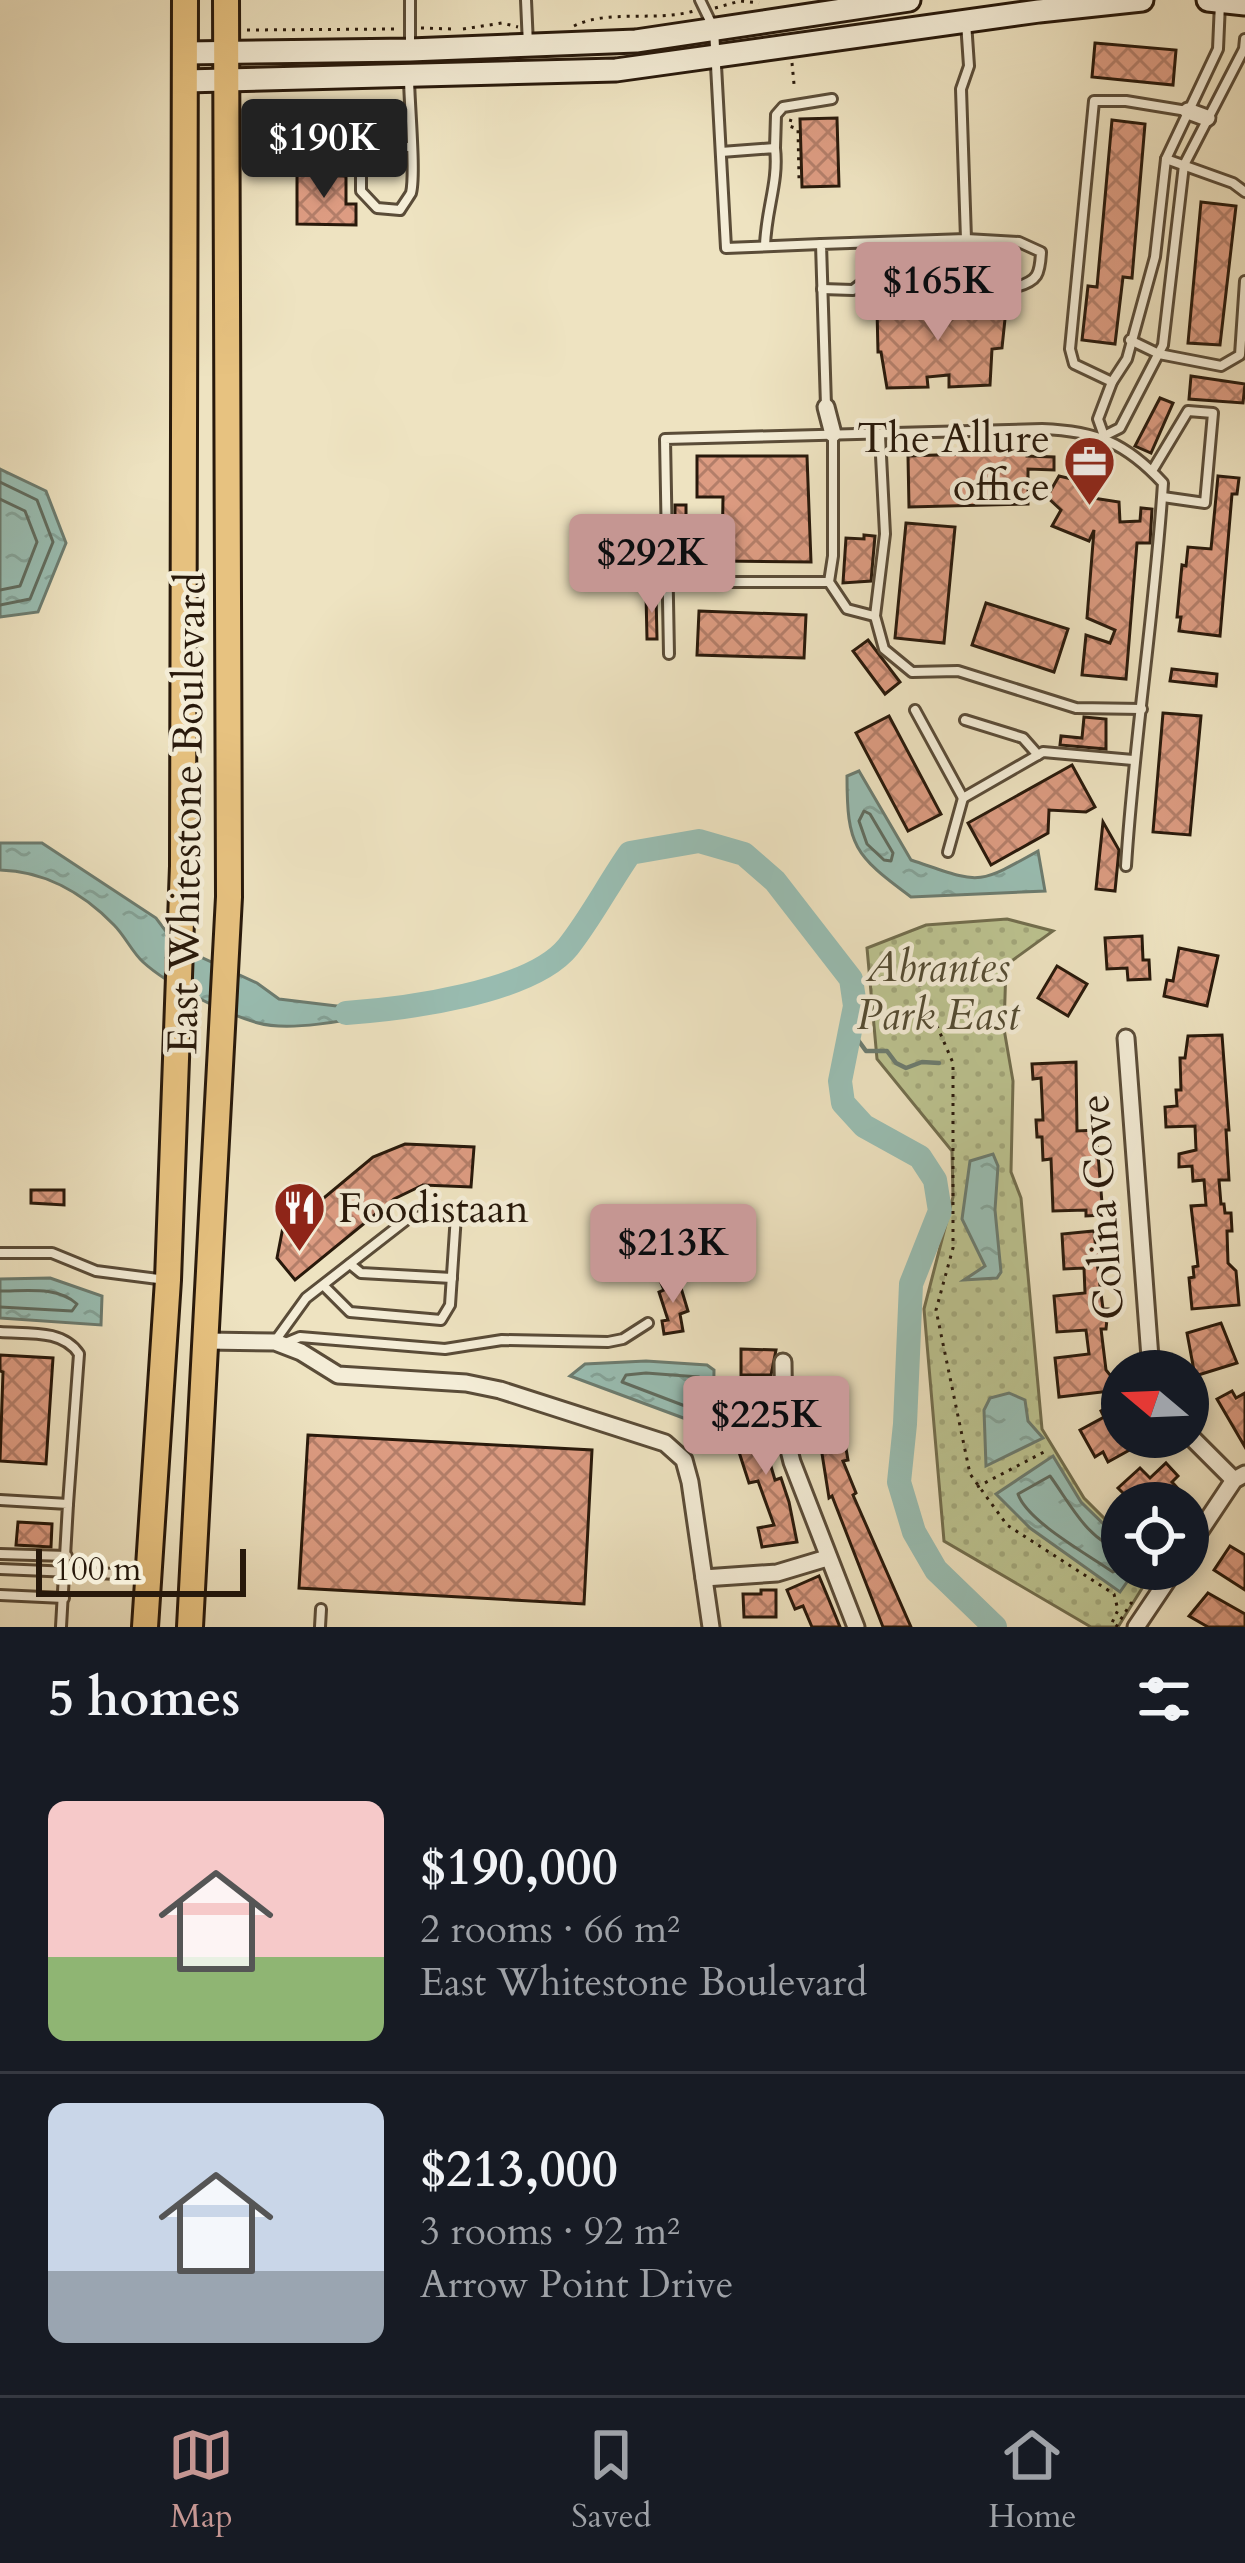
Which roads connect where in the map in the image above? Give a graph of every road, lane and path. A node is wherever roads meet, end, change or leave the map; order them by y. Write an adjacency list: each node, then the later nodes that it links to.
1 (185, 0): 21 (main road, East Whitestone Boulevard)
2 (226, 0): 24 (main road, East Whitestone Boulevard)
3 (410, 0): 20 (lane)
4 (526, 0): 18 (lane)
5 (700, 0): 14 (lane)
6 (909, 0): 14 (street)
7 (1142, 0): 12 (street)
8 (1208, 0): 9 (street)
9 (1220, 1): 10 (street); 29 (lane)
10 (1245, 4)
11 (692, 11): 17 (path)
12 (965, 22): 22 (street); 41 (lane)
13 (425, 28): 18 (path)
14 (714, 28): 18 (street); 22 (lane)
15 (396, 29): 16 (path)
16 (253, 30)
17 (564, 30)
18 (523, 37): 20 (street)
19 (1245, 39): 31 (lane)
20 (410, 50): 24 (street)
21 (185, 53): 24 (street); 26 (main road, East Whitestone Boulevard)
22 (714, 59): 25 (street); 36 (lane)
23 (792, 63): 27 (path)
24 (227, 66): 25 (street); 26 (street); 76 (main road, East Whitestone Boulevard)
25 (409, 75): 34 (lane)
26 (185, 81): 72 (main road, East Whitestone Boulevard)
27 (794, 84)
28 (832, 99): 35 (lane)
29 (1188, 111): 31 (street); 37 (lane); 48 (lane)
30 (799, 115): 39 (path)
31 (1207, 118): 38 (lane)
32 (295, 145): 33 (lane)
33 (362, 146): 34 (lane); 34 (lane)
34 (410, 147)
35 (775, 148): 36 (lane); 43 (lane)
36 (720, 152): 43 (lane)
37 (1166, 159): 38 (lane); 46 (lane)
38 (1184, 165): 40 (lane); 47 (lane)
39 (799, 179)
40 (1245, 192)
41 (966, 238): 42 (lane); 45 (lane)
42 (821, 244): 43 (lane); 45 (lane)
43 (765, 246)
44 (1245, 281): 47 (lane)
45 (822, 289): 49 (lane)
46 (1130, 340): 47 (lane); 48 (lane)
47 (1159, 354): 52 (lane)
48 (1112, 382): 52 (lane)
49 (826, 407): 50 (street)
50 (832, 434): 51 (lane); 55 (lane); 56 (lane)
51 (880, 436): 52 (lane); 57 (lane)
52 (1104, 436): 53 (lane)
53 (1152, 471): 54 (lane); 54 (lane)
54 (1162, 496): 59 (lane)
55 (670, 582): 56 (lane); 58 (lane)
56 (830, 582): 57 (lane)
57 (875, 616): 59 (lane)
58 (669, 654)
59 (1142, 709): 63 (lane)
60 (915, 710): 64 (lane)
61 (965, 720): 62 (lane)
62 (1038, 755): 63 (lane); 64 (lane)
63 (1133, 760): 66 (lane)
64 (963, 798): 65 (lane)
65 (948, 852)
66 (1126, 866)
67 (919, 984): 83 (path)
68 (1126, 1039): 78 (street, Colina Cove)
69 (0, 1253): 72 (lane)
70 (350, 1264): 71 (lane); 71 (lane); 73 (lane)
71 (452, 1278): 73 (lane)
72 (168, 1280): 92 (main road, East Whitestone Boulevard)
73 (323, 1285): 77 (lane)
74 (648, 1323): 77 (lane)
75 (0, 1332): 85 (lane)
76 (206, 1341): 77 (street); 100 (main road, East Whitestone Boulevard)
77 (278, 1344): 93 (street)
78 (1149, 1350)
79 (783, 1362): 89 (street)
80 (1044, 1452): 83 (path)
81 (1209, 1452): 82 (street)
82 (1239, 1477): 86 (street)
83 (976, 1487): 104 (path)
84 (0, 1500): 85 (lane)
85 (68, 1504): 88 (lane)
86 (1209, 1519)
87 (0, 1554): 88 (lane)
88 (67, 1556): 91 (lane)
89 (826, 1558): 93 (street); 103 (street)
90 (0, 1569): 91 (lane)
91 (67, 1572): 92 (lane); 96 (lane)
92 (148, 1575): 99 (main road, East Whitestone Boulevard)
93 (704, 1578): 102 (street)
94 (1161, 1590): 105 (street)
95 (0, 1595): 96 (lane)
96 (65, 1598): 98 (lane)
97 (321, 1609): 101 (lane)
98 (62, 1627)
99 (145, 1627)
100 (190, 1627)
101 (320, 1627)
102 (711, 1627)
103 (856, 1627)
104 (1109, 1627)
105 (1136, 1627)

